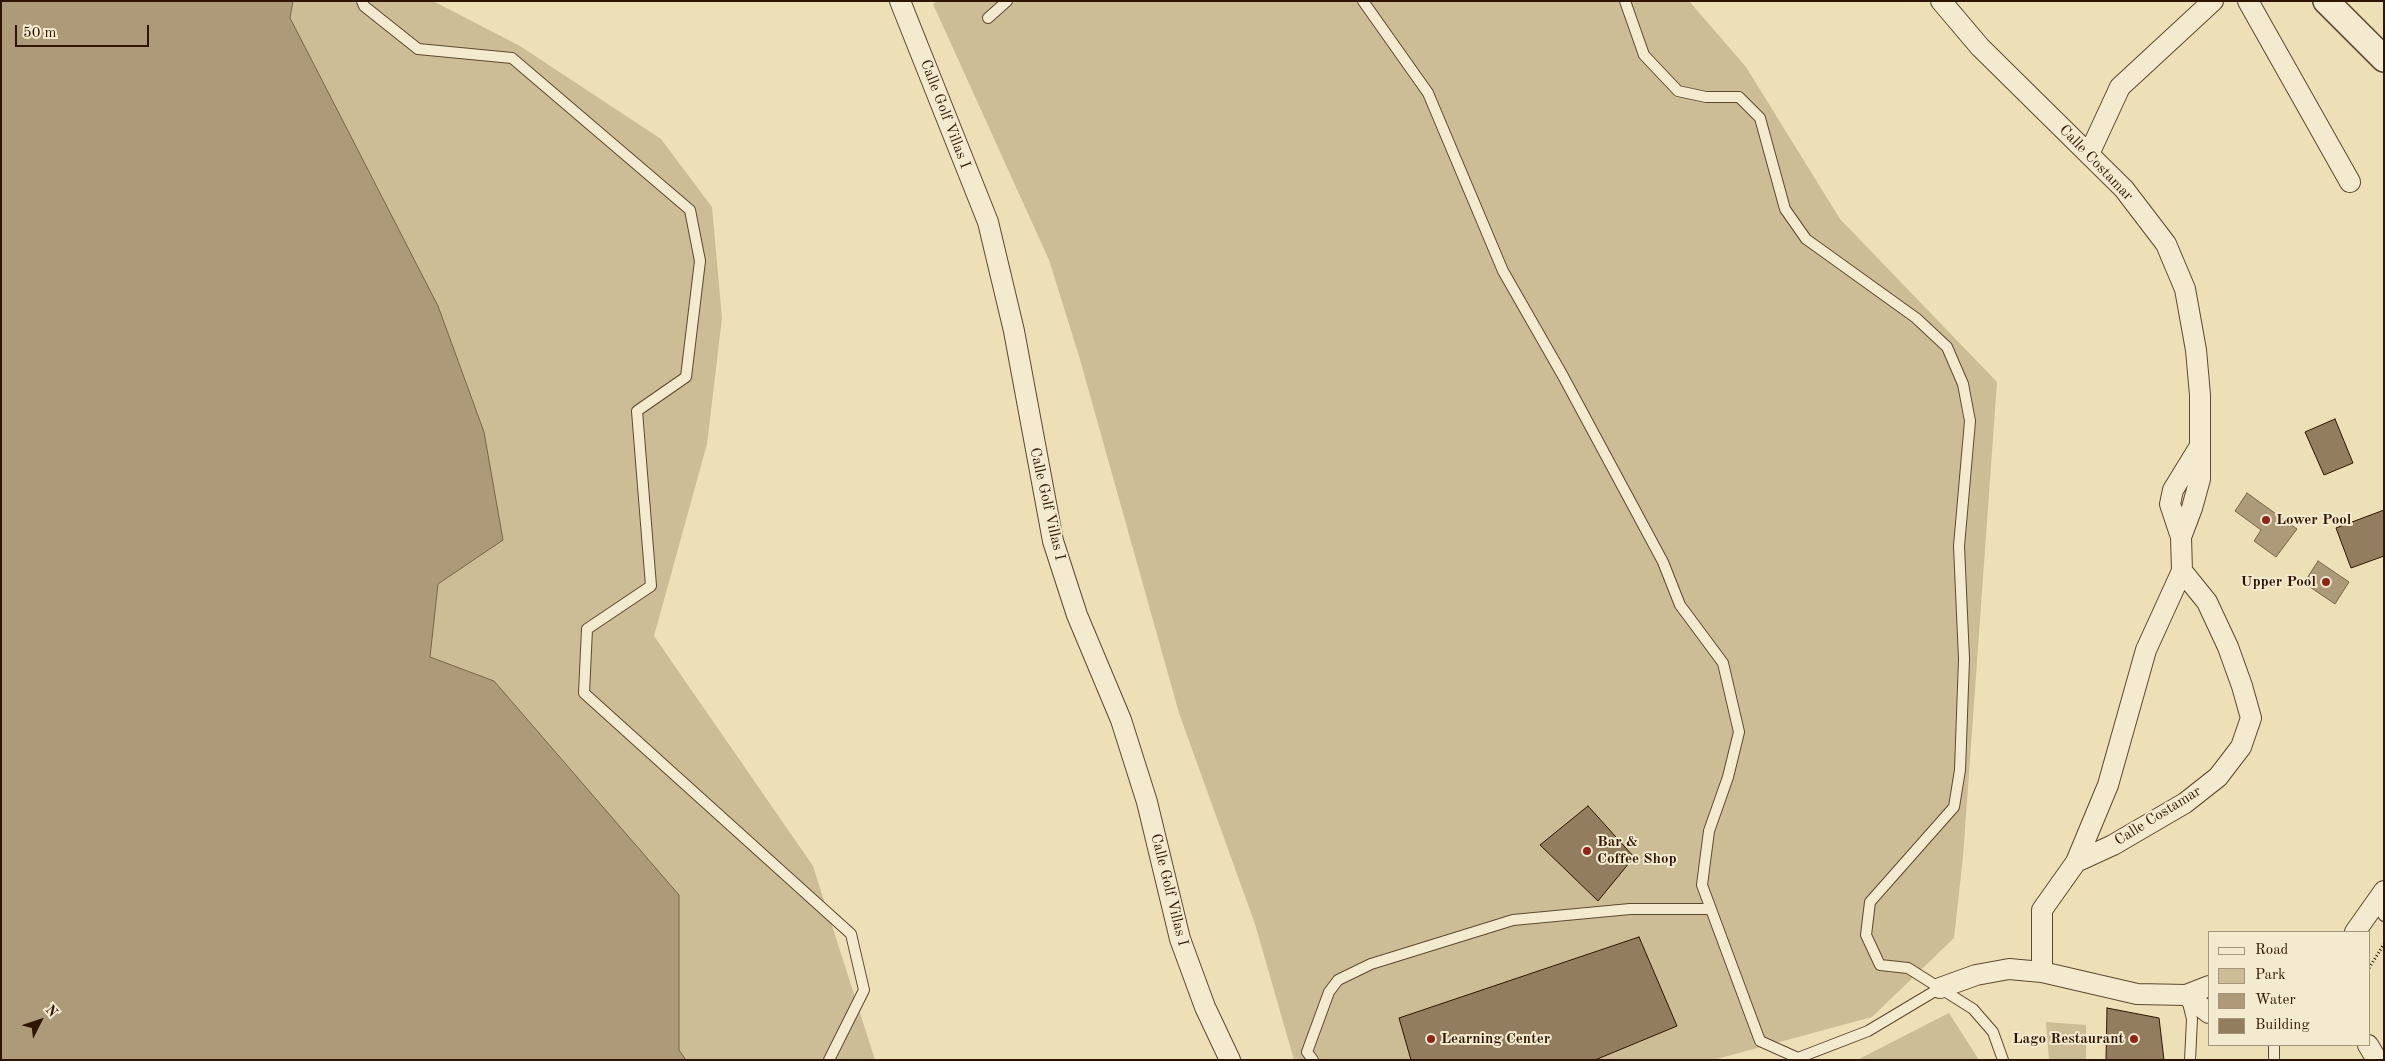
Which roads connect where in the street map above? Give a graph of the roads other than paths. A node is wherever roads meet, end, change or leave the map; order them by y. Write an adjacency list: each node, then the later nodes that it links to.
1 (362, 1): 27 (lane)
2 (900, 1): 28 (street, Calle Golf Villas I)
3 (1007, 1): 10 (lane)
4 (1363, 1): 18 (lane)
5 (1625, 1): 22 (lane)
6 (1941, 1): 13 (street, Calle Costamar)
7 (2213, 1): 13 (street)
8 (2248, 1): 14 (street)
9 (2326, 1): 11 (street); 12 (street)
10 (988, 18)
11 (2384, 59)
12 (2384, 72)
13 (2089, 154): 15 (street, Calle Costamar)
14 (2350, 182)
15 (2182, 571): 16 (street, Calle Costamar); 16 (street, Calle Costamar)
16 (2076, 862): 20 (street, Calle Costamar)
17 (2381, 903): 19 (street)
18 (1711, 909): 22 (lane); 29 (lane)
19 (2356, 931)
20 (2042, 972): 22 (street); 23 (street)
21 (2208, 986): 23 (street)
22 (1940, 988): 30 (lane)
23 (2186, 995): 24 (street); 31 (lane)
24 (2208, 1012)
25 (2274, 1046): 32 (lane)
26 (2369, 1046): 33 (street)
27 (829, 1060)
28 (1230, 1060)
29 (1313, 1060)
30 (2003, 1060)
31 (2190, 1060)
32 (2274, 1060)
33 (2377, 1060)

